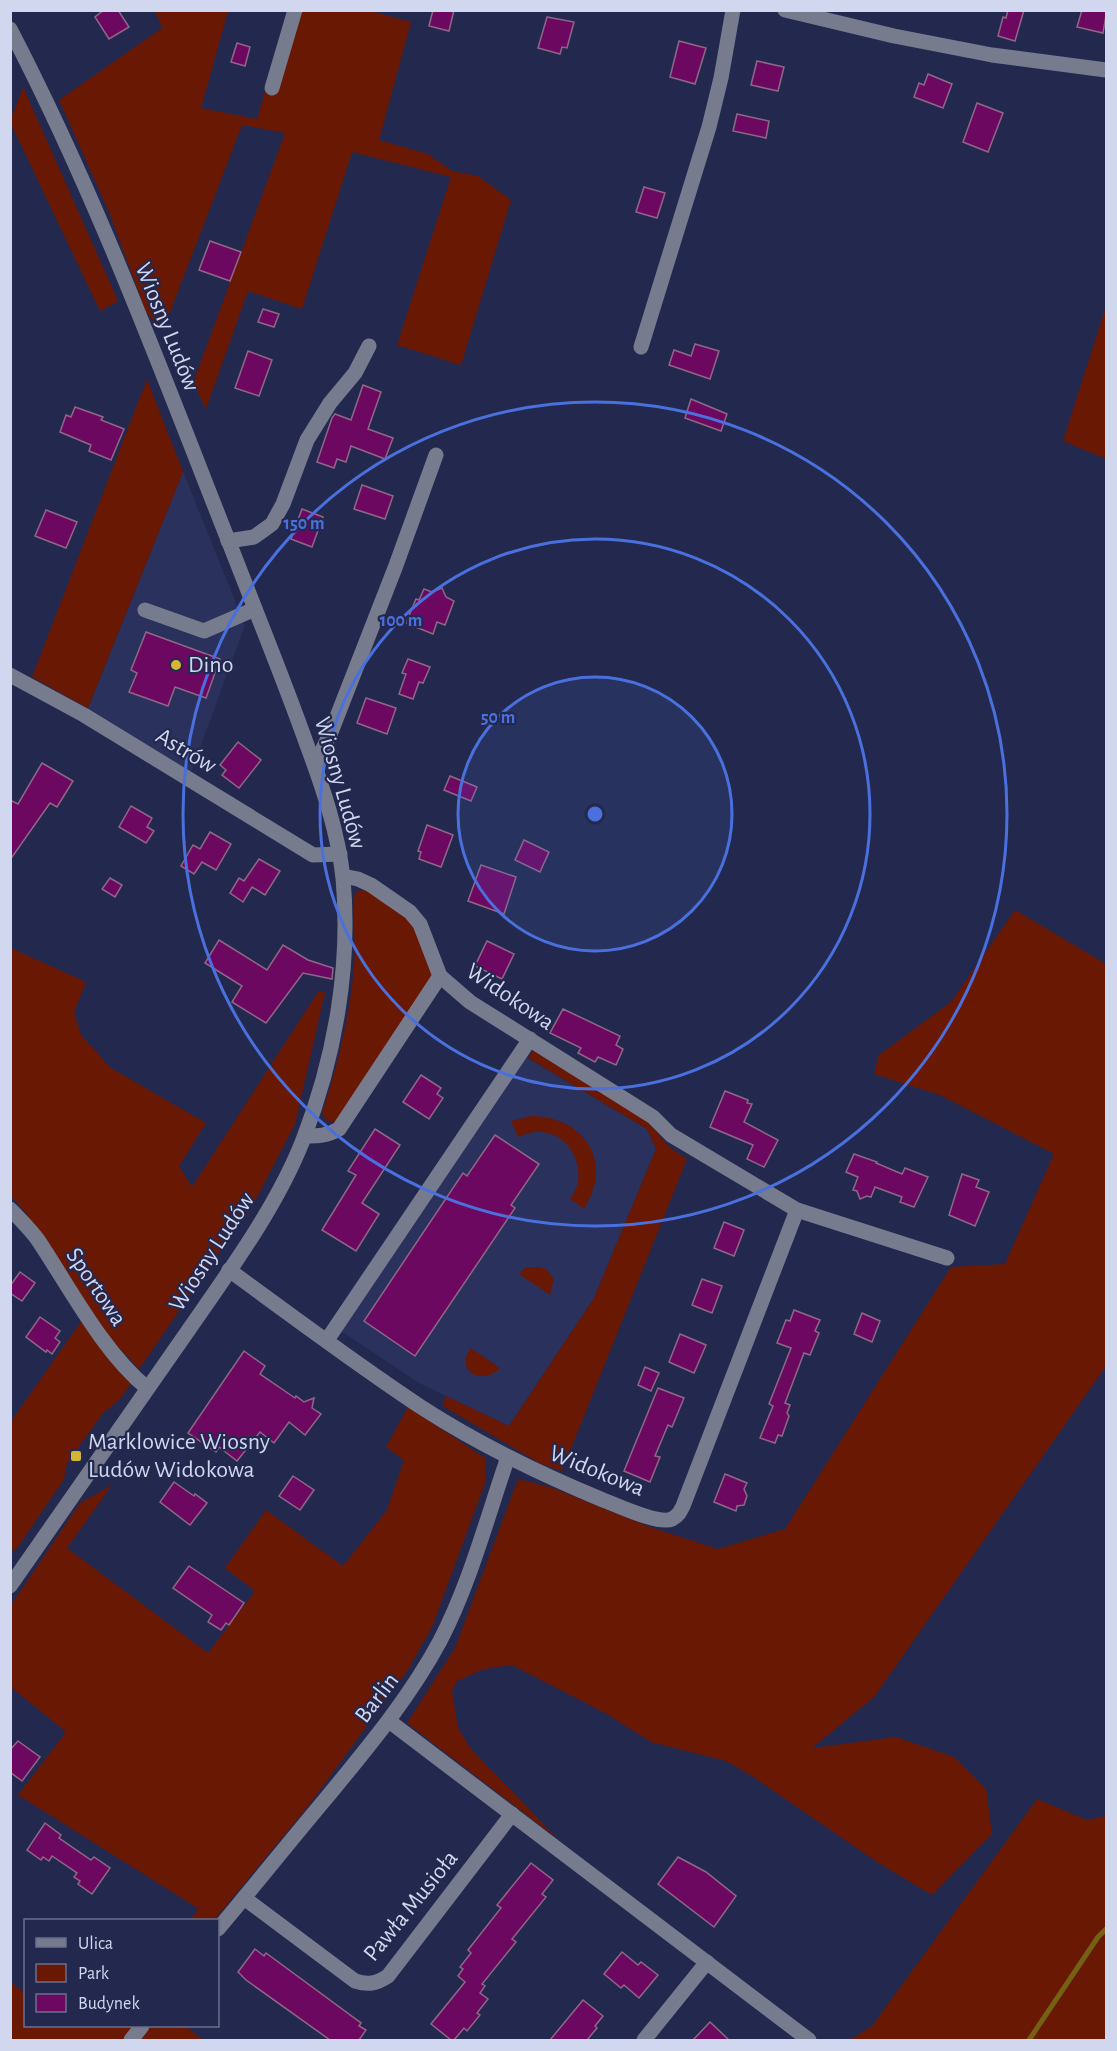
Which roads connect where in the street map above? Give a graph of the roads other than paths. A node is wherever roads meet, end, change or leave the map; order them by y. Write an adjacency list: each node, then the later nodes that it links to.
1 (295, 10): 6 (street)
2 (734, 10): 8 (street)
3 (785, 10): 5 (street)
4 (10, 29): 10 (street, Wiosny Ludów)
5 (1107, 70)
6 (272, 88)
7 (369, 346): 10 (street)
8 (641, 347)
9 (436, 455): 14 (street)
10 (228, 541): 11 (street, Wiosny Ludów)
11 (255, 609): 12 (street); 14 (street, Wiosny Ludów)
12 (144, 610)
13 (10, 675): 15 (street, Astrów)
14 (315, 765): 15 (street, Wiosny Ludów)
15 (339, 854): 16 (street, Wiosny Ludów)
16 (343, 876): 17 (street, Widokowa); 19 (street, Wiosny Ludów)
17 (440, 976): 18 (street, Widokowa); 19 (street, Widokowa)
18 (530, 1039): 21 (street, Widokowa); 24 (street)
19 (305, 1136): 23 (street, Wiosny Ludów)
20 (10, 1209): 25 (street, Sportowa)
21 (797, 1210): 22 (street, Widokowa); 26 (street, Widokowa)
22 (947, 1258)
23 (229, 1270): 24 (street, Widokowa); 25 (street, Wiosny Ludów)
24 (327, 1340): 26 (street, Widokowa)
25 (147, 1388): 27 (street, Wiosny Ludów)
26 (508, 1457): 28 (street, Barlin)
27 (10, 1586)
28 (389, 1720): 29 (street); 30 (street, Barlin)
29 (512, 1814): 30 (street, Pawła Musioła); 32 (street)
30 (244, 1898): 31 (street, Barlin)
31 (219, 1928)
32 (707, 1962): 35 (street); 36 (street)
33 (141, 2027): 34 (street)
34 (131, 2040)
35 (644, 2040)
36 (809, 2040)

